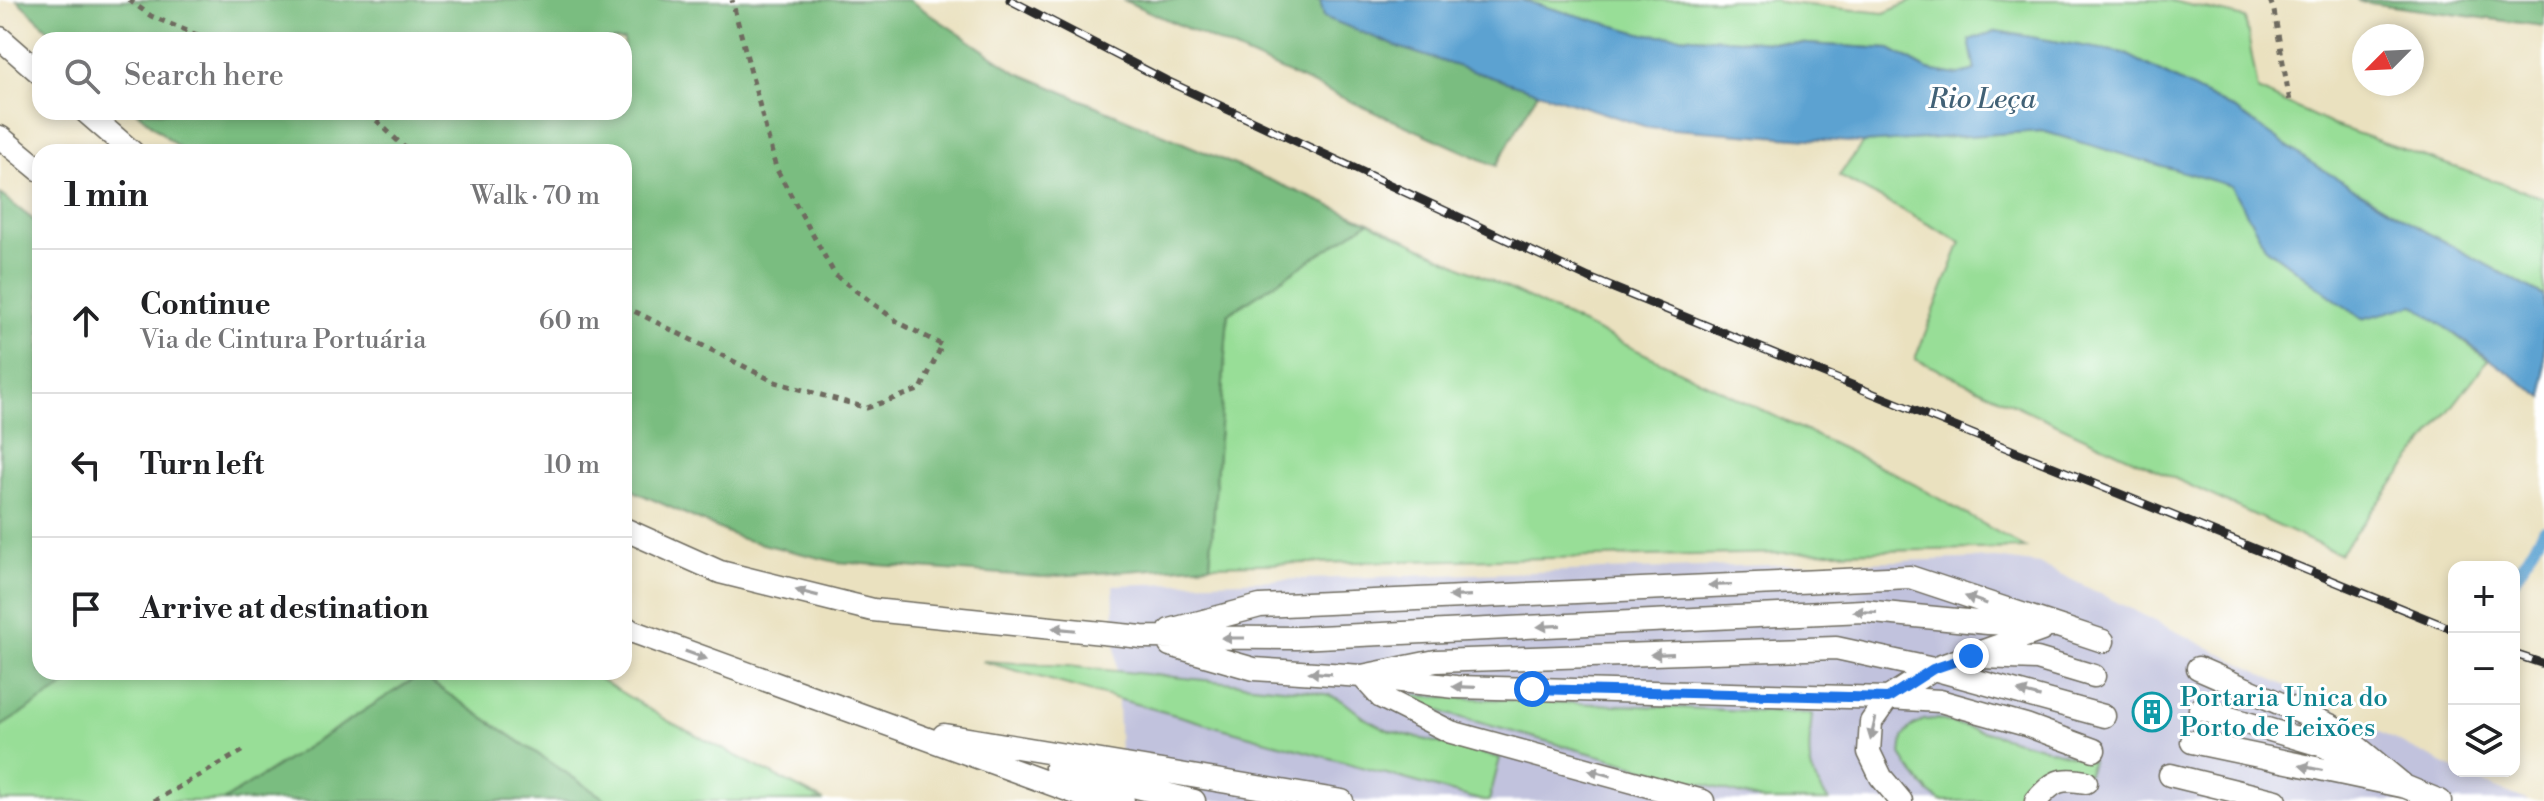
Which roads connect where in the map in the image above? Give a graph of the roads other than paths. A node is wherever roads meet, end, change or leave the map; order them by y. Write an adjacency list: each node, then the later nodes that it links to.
1 (0, 38): 2 (lane)
2 (32, 66)
3 (95, 120): 5 (lane)
4 (0, 137): 6 (lane)
5 (123, 144)
6 (32, 163)
7 (632, 533): 10 (lane, one-way to 7)
8 (2054, 626): 10 (lane, one-way to 10); 10 (lane, one-way to 10); 11 (lane); 13 (lane)
9 (632, 631): 21 (lane, one-way to 21)
10 (1142, 637): 16 (lane, one-way to 10)
11 (2103, 641)
12 (1836, 648): 13 (lane); 15 (lane); 16 (lane, one-way to 16)
13 (1971, 656): 15 (lane); 17 (lane)
14 (2198, 668): 26 (lane)
15 (1933, 669): 18 (lane); 20 (lane, one-way to 15)
16 (1362, 676): 18 (lane, one-way to 16); 34 (lane, one-way to 16)
17 (2094, 676)
18 (1888, 698): 23 (lane); 35 (lane, one-way to 35)
19 (2200, 709): 26 (lane)
20 (2104, 716)
21 (888, 726): 27 (lane); 28 (lane); 29 (lane); 30 (lane); 31 (lane); 32 (lane); 33 (lane)
22 (2192, 742): 26 (lane, one-way to 22)
23 (2094, 750)
24 (2170, 775): 37 (lane)
25 (2086, 782): 36 (lane)
26 (2406, 787): 38 (lane)
27 (1078, 801)
28 (1098, 801)
29 (1123, 801)
30 (1156, 801)
31 (1194, 801)
32 (1260, 801)
33 (1342, 801)
34 (1703, 801)
35 (1901, 801)
36 (2036, 801)
37 (2276, 801)
38 (2440, 801)

